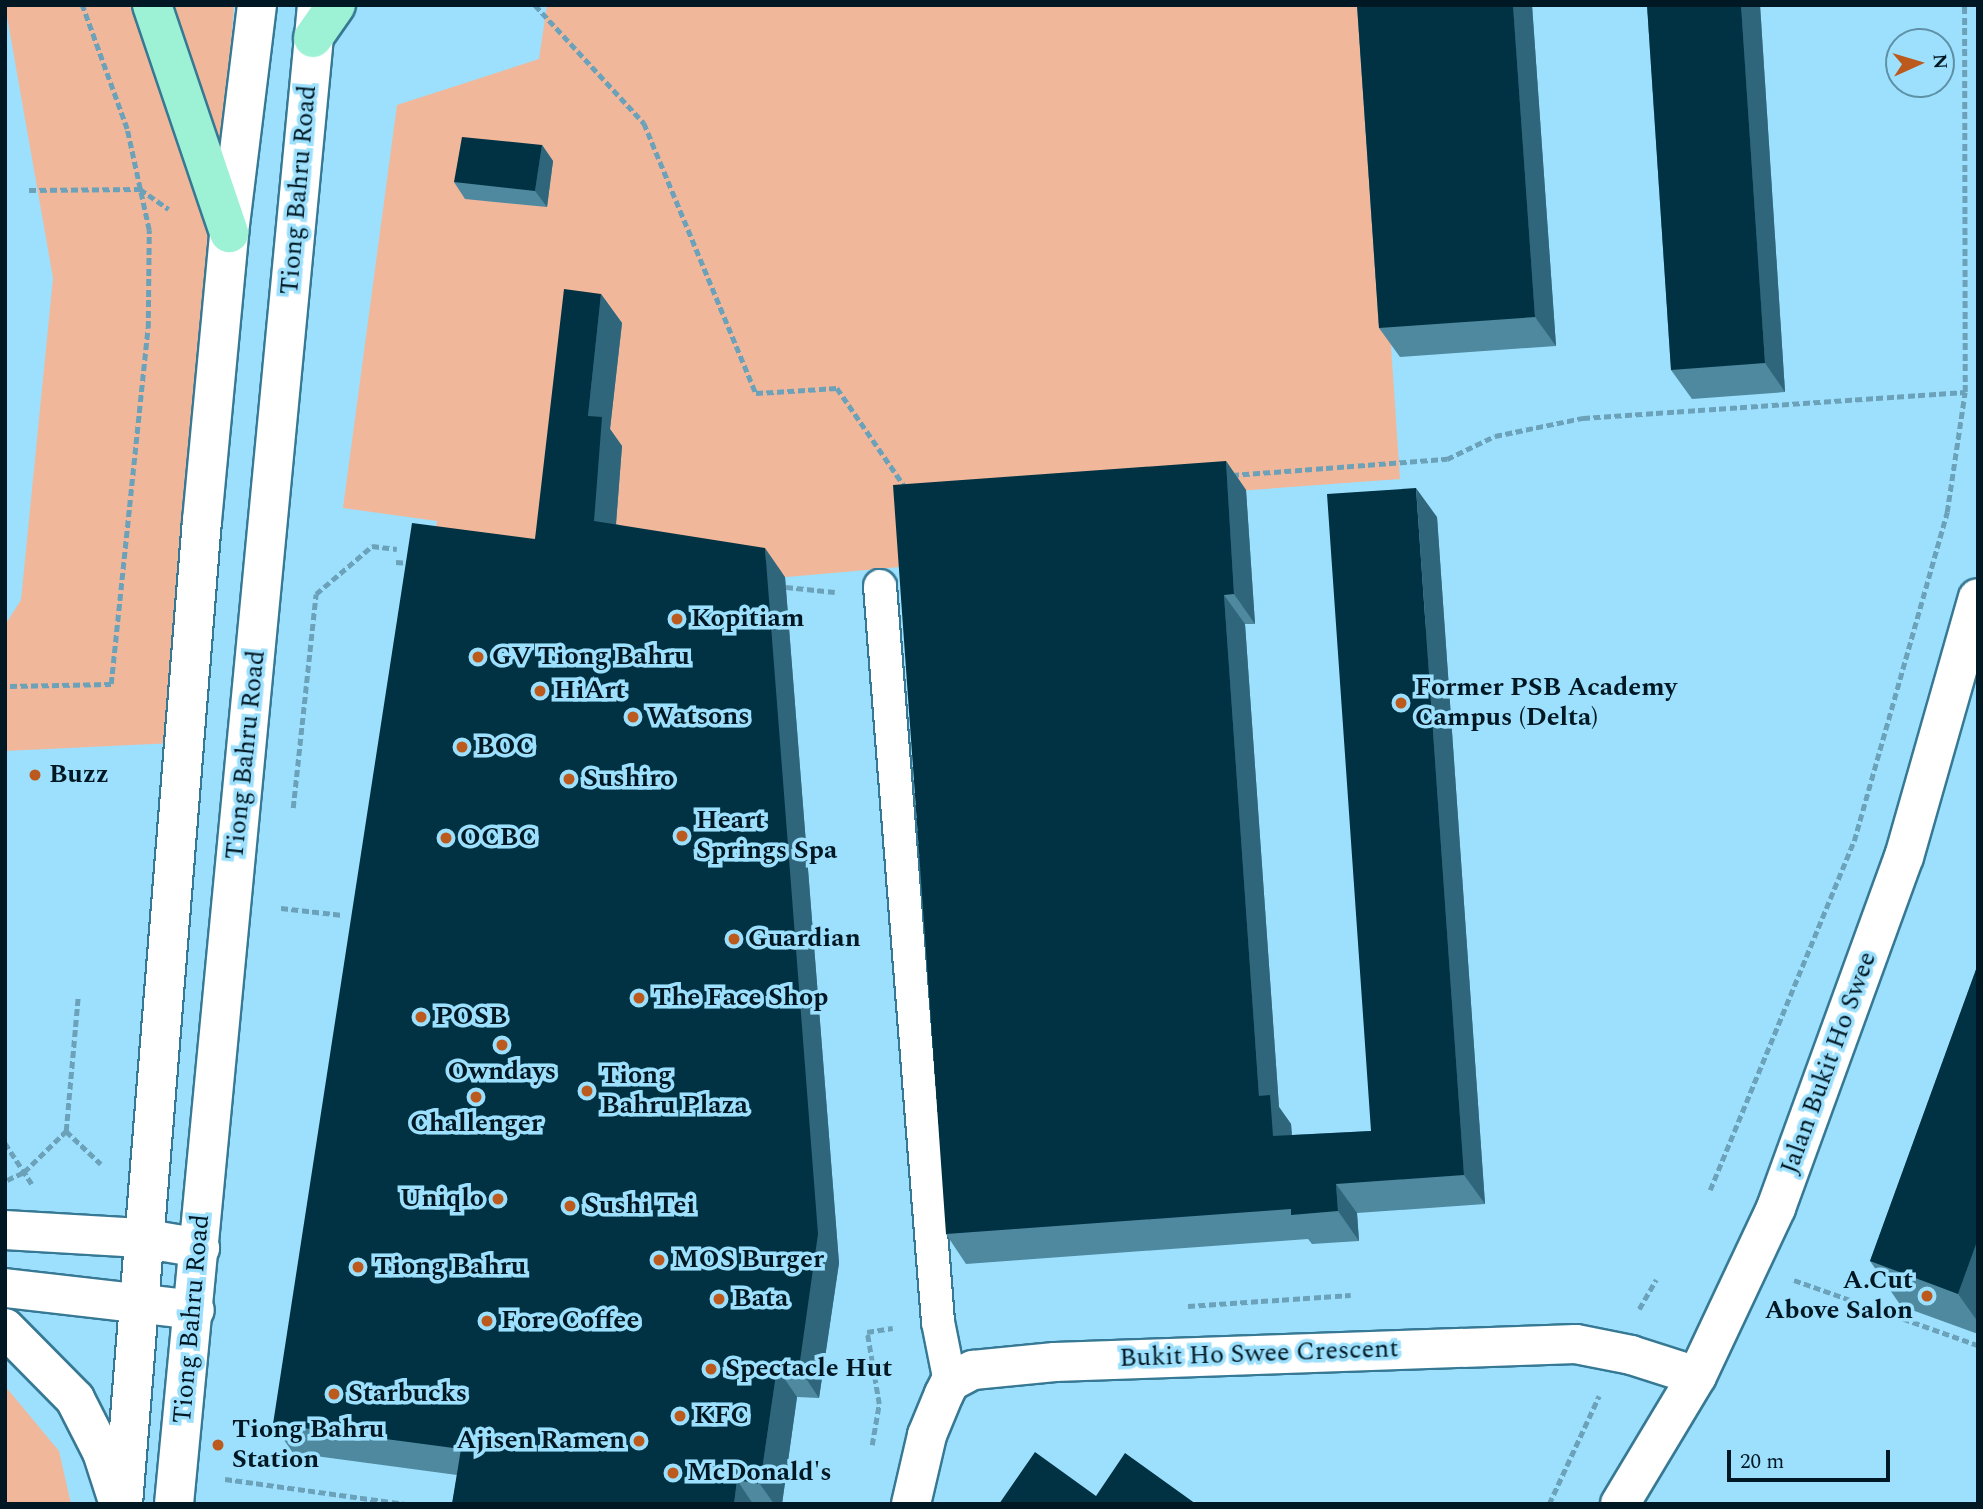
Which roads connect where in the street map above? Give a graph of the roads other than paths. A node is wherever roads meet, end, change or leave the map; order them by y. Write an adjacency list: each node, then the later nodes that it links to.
1 (152, 5): 5 (main road)
2 (257, 5): 5 (main road, Tiong Bahru Road)
3 (336, 5): 4 (main road)
4 (315, 22): 10 (main road, Tiong Bahru Road)
5 (229, 233): 9 (main road, Tiong Bahru Road)
6 (880, 586): 16 (lane)
7 (1978, 598): 15 (main road, Jalan Bukit Ho Swee)
8 (5, 1230): 9 (main road)
9 (141, 1238): 10 (main road); 12 (main road, Tiong Bahru Road)
10 (200, 1248): 13 (main road, Tiong Bahru Road)
11 (5, 1288): 12 (main road)
12 (136, 1303): 13 (main road); 17 (main road, Tiong Bahru Road)
13 (195, 1310): 18 (main road, Tiong Bahru Road)
14 (5, 1328): 17 (main road)
15 (1697, 1377): 16 (main road, Bukit Ho Swee Crescent); 20 (main road, Jalan Bukit Ho Swee)
16 (950, 1382): 19 (main road)
17 (120, 1504)
18 (174, 1504)
19 (911, 1504)
20 (1620, 1504)

